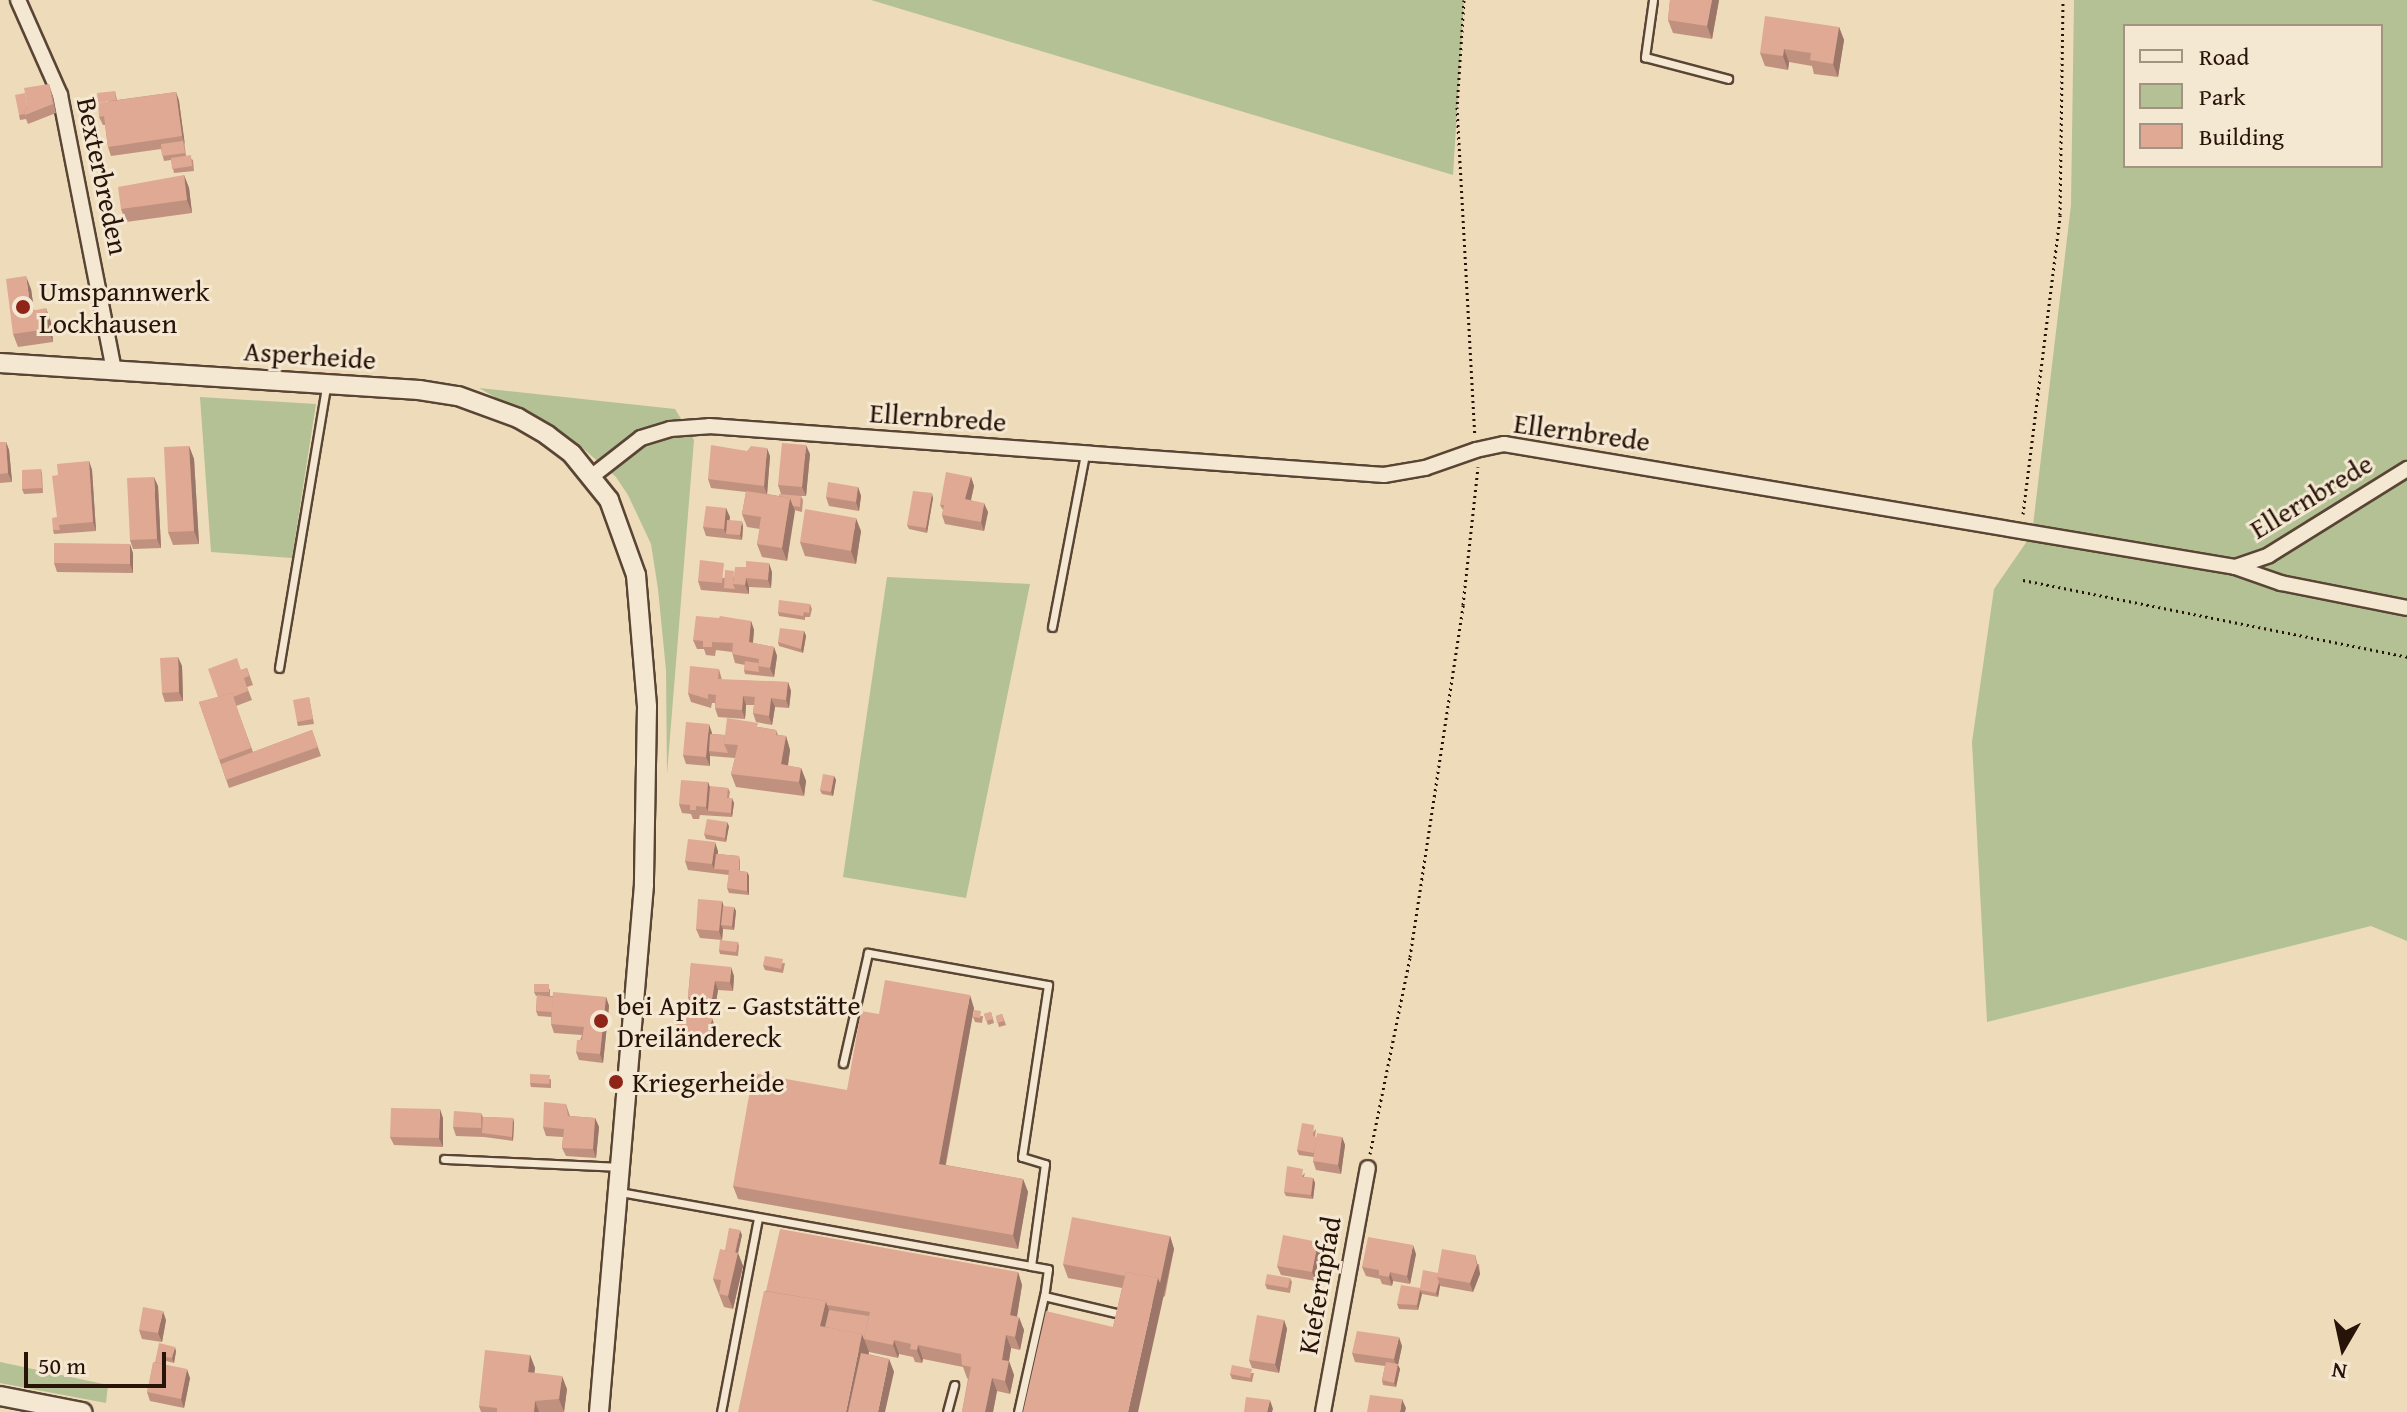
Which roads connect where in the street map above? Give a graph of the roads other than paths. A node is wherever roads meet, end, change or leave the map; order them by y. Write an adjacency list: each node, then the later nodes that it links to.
1 (18, 0): 5 (street, Bexterbreden)
2 (1653, 0): 3 (lane)
3 (1728, 79)
4 (0, 363): 5 (street, Asperheide)
5 (114, 370): 6 (street, Asperheide)
6 (326, 384): 9 (street, Asperheide); 13 (lane)
7 (1085, 454): 9 (street, Ellernbrede); 10 (street, Ellernbrede); 12 (lane)
8 (2407, 469): 10 (street, Ellernbrede)
9 (591, 477): 16 (street)
10 (2235, 567): 11 (street)
11 (2407, 608)
12 (1052, 627)
13 (279, 668)
14 (843, 1063): 20 (lane)
15 (444, 1159): 16 (lane)
16 (620, 1167): 18 (street)
17 (1368, 1168): 31 (street, Kiefernpfad)
18 (618, 1192): 19 (lane); 27 (street)
19 (758, 1218): 20 (lane); 28 (lane)
20 (1031, 1266): 21 (lane)
21 (1044, 1296): 22 (lane); 30 (lane)
22 (1116, 1313)
23 (954, 1385): 29 (lane)
24 (0, 1396): 25 (street)
25 (27, 1406): 26 (street)
26 (82, 1412)
27 (599, 1412)
28 (721, 1412)
29 (947, 1412)
30 (1018, 1412)
31 (1323, 1412)

